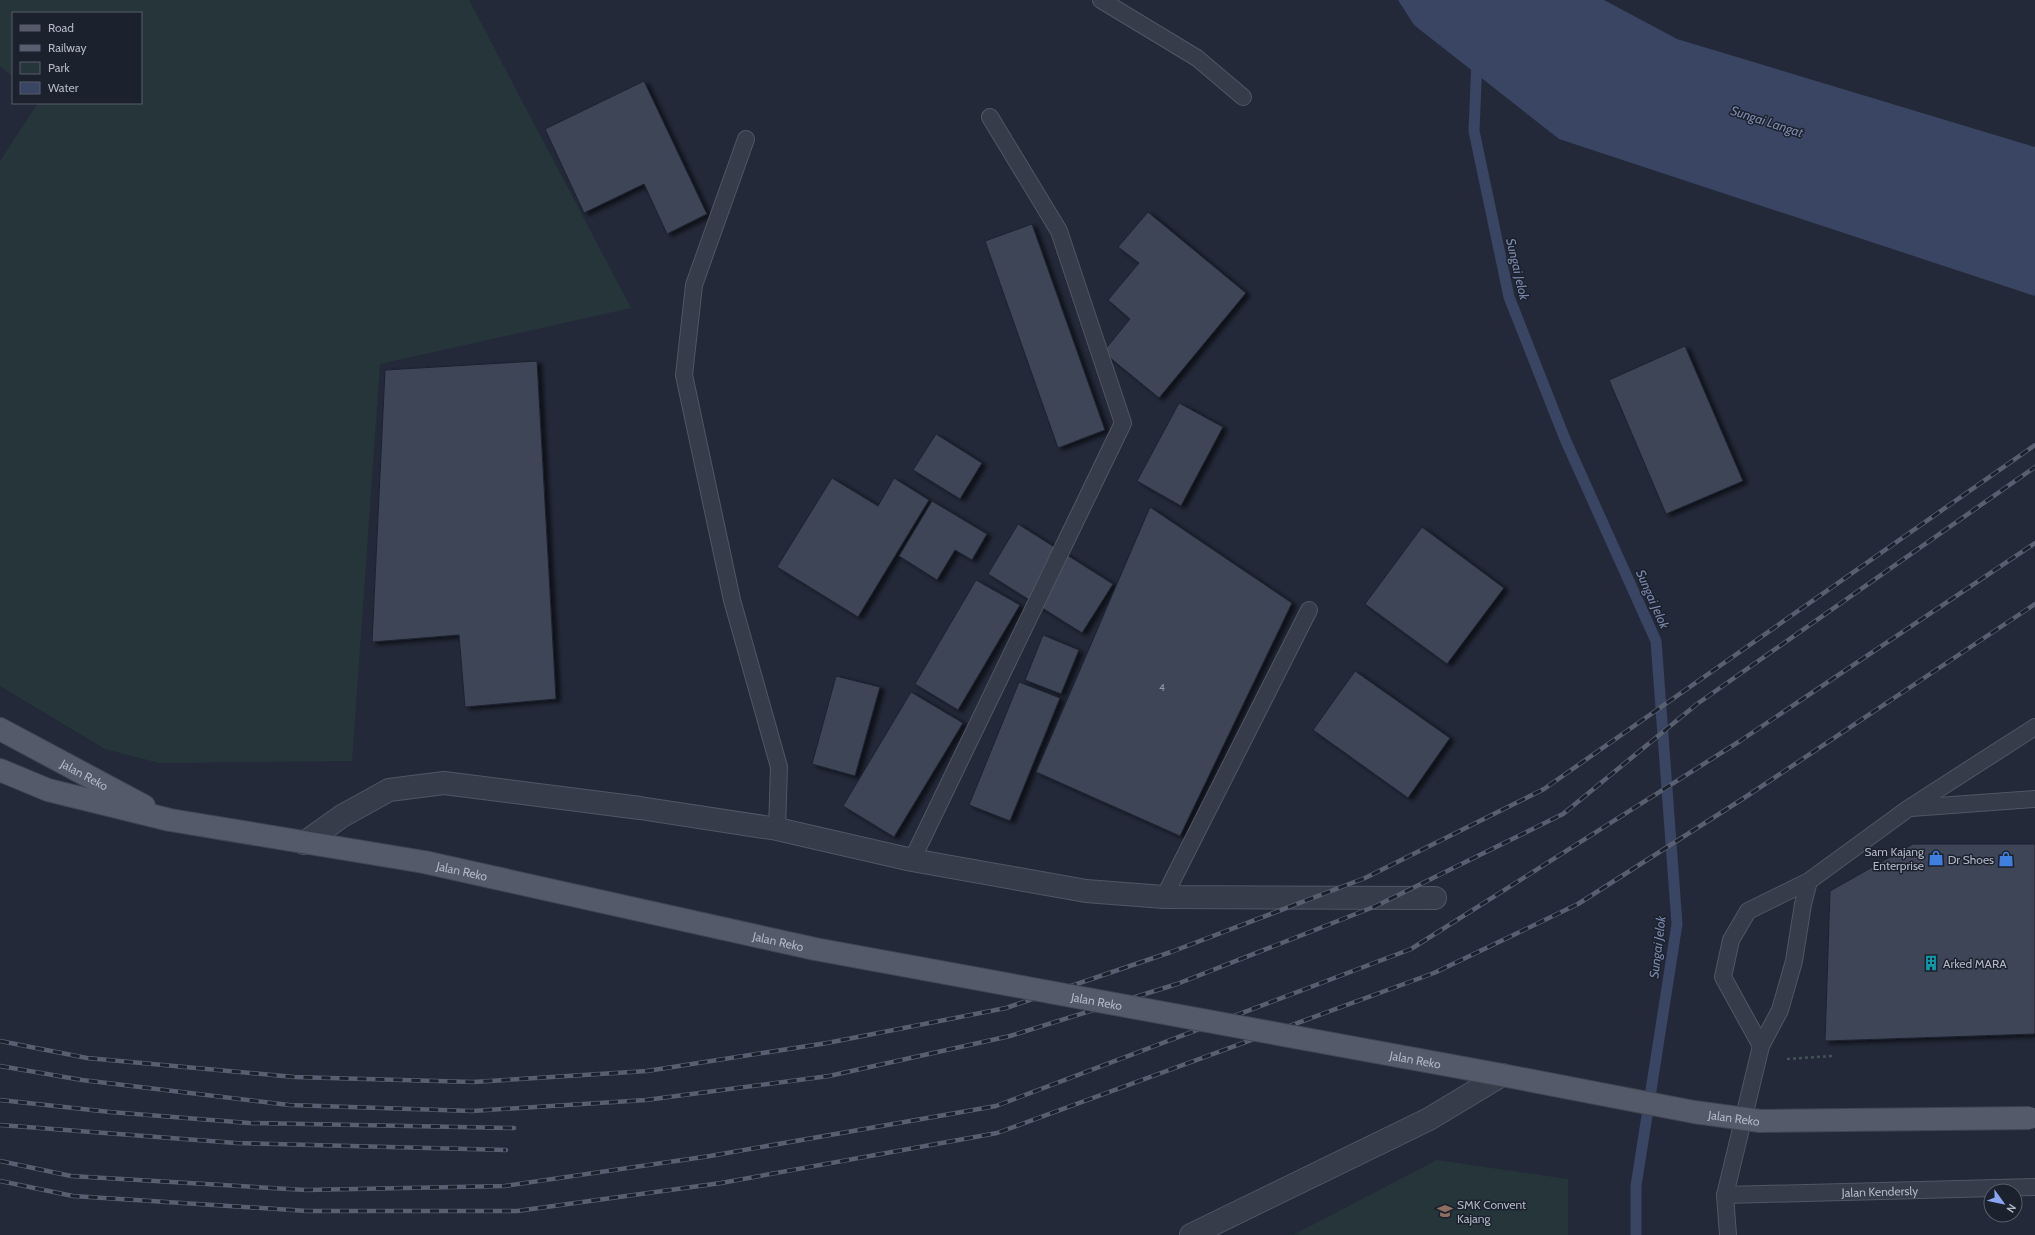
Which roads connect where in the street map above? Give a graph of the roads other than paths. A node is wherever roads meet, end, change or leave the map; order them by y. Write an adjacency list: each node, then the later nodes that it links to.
1 (1101, 0): 2 (lane)
2 (1243, 97)
3 (990, 118): 14 (lane)
4 (746, 139): 12 (lane)
5 (1309, 610): 16 (lane)
6 (2035, 727): 10 (lane)
7 (0, 729): 11 (main road, Jalan Reko)
8 (0, 770): 11 (main road, Jalan Reko)
9 (2035, 799): 10 (lane)
10 (1909, 808): 15 (lane)
11 (170, 820): 13 (main road, Jalan Reko)
12 (777, 830): 13 (street); 14 (street)
13 (304, 843): 19 (main road, Jalan Reko, bridge)
14 (912, 860): 16 (street)
15 (1809, 881): 18 (lane); 18 (lane)
16 (1164, 897): 17 (street)
17 (1435, 898)
18 (1761, 1046): 22 (lane)
19 (1502, 1075): 20 (main road, Jalan Reko, bridge); 23 (street)
20 (2033, 1118)
21 (2035, 1187): 22 (lane, Jalan Kendersly)
22 (1725, 1195): 24 (lane)
23 (1191, 1235)
24 (1728, 1235)

